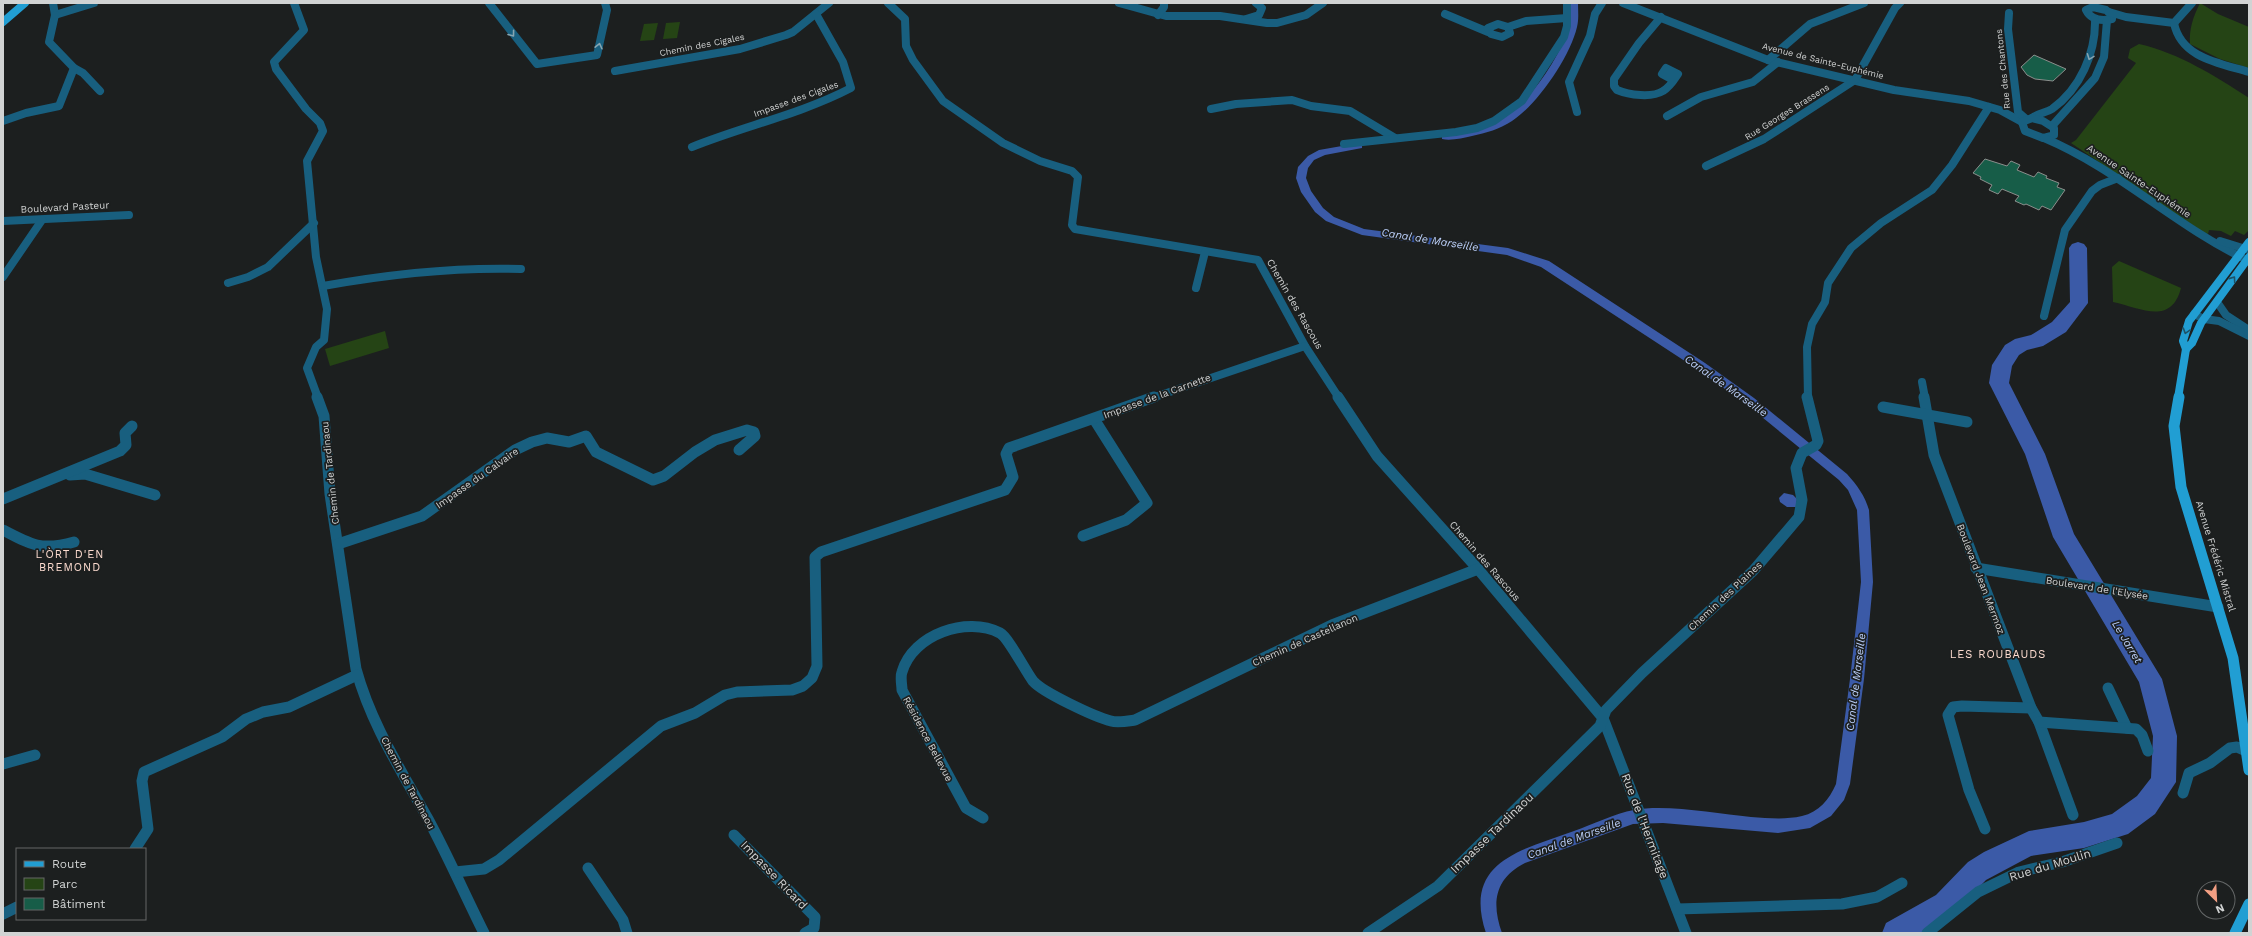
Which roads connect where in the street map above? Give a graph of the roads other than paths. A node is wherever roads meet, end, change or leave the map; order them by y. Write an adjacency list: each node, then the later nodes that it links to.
1 (25, 3): 30 (main road)
2 (53, 3): 24 (street)
3 (94, 3): 24 (street)
4 (294, 3): 59 (street, Chemin de Tardinaou)
5 (489, 3): 6 (street, one-way to 6)
6 (605, 3)
7 (829, 3): 22 (street, Chemin des Cigales)
8 (888, 3): 62 (street, Chemin des Rascous)
9 (1119, 3): 25 (street)
10 (1164, 3): 25 (street)
11 (1256, 3): 28 (street)
12 (1322, 3): 28 (street)
13 (1567, 3): 27 (street)
14 (1602, 3): 44 (street)
15 (1623, 3): 26 (street, Avenue de Sainte-Euphémie)
16 (1864, 3): 34 (street)
17 (1900, 3): 40 (street)
18 (2192, 3): 31 (street)
19 (2093, 5): 21 (street); 29 (street)
20 (2009, 13): 46 (street, Rue des Chantons)
21 (2107, 13): 29 (street); 31 (street); 48 (street)
22 (816, 14): 37 (street, Chemin des Cigales); 52 (street, Impasse des Cigales)
23 (1445, 14): 33 (street)
24 (55, 15): 36 (street)
25 (1158, 15): 28 (street)
26 (1661, 17): 34 (street, Avenue de Sainte-Euphémie); 39 (street)
27 (1567, 18): 32 (street); 49 (street)
28 (1244, 19)
29 (2095, 19): 46 (street, one-way to 46)
30 (3, 22)
31 (2174, 23): 38 (street)
32 (1508, 27): 33 (street); 33 (street)
33 (1488, 32)
34 (1768, 60): 35 (street, Avenue de Sainte-Euphémie)
35 (1778, 62): 40 (street, Avenue de Sainte-Euphémie); 45 (street)
36 (74, 68): 41 (street); 47 (street)
37 (614, 71)
38 (2249, 72)
39 (1674, 80)
40 (1855, 80): 42 (street, Avenue de Sainte-Euphémie); 54 (street, Rue Georges Brassens)
41 (100, 91)
42 (1989, 107): 46 (street, Avenue de Sainte-Euphémie); 97 (street, Chemin des Plaines)
43 (1211, 109): 49 (street)
44 (1578, 112)
45 (1667, 116)
46 (2026, 120): 48 (street); 50 (street, Avenue Sainte-Euphémie)
47 (3, 121)
48 (2053, 129): 50 (street); 53 (street, Avenue Sainte-Euphémie)
49 (1394, 138): 51 (street)
50 (2044, 138): 53 (street, Avenue Sainte-Euphémie)
51 (1344, 144)
52 (692, 147)
53 (2069, 147): 55 (street, Avenue Sainte-Euphémie)
54 (1706, 166)
55 (2118, 178): 60 (street, Avenue Sainte-Euphémie); 72 (street)
56 (129, 215): 57 (street, Boulevard Pasteur)
57 (42, 220): 58 (street, Boulevard Pasteur); 65 (street)
58 (3, 221)
59 (314, 223): 66 (street); 67 (street, Chemin de Tardinaou)
60 (2197, 234): 61 (street, Avenue Sainte-Euphémie); 63 (street, Avenue Sainte-Euphémie)
61 (2247, 247): 63 (main road, Avenue Frédéric Mistral)
62 (1205, 252): 68 (street); 75 (street, Chemin des Rascous)
63 (2245, 258): 69 (main road, Avenue Frédéric Mistral, one-way to 63); 70 (main road, Avenue Frédéric Mistral)
64 (521, 269): 67 (street)
65 (3, 277)
66 (228, 283)
67 (322, 286): 90 (street, Chemin de Tardinaou)
68 (1196, 288)
69 (2217, 302): 71 (main road, Avenue Frédéric Mistral); 73 (street)
70 (2197, 310): 71 (street); 76 (main road, Avenue Frédéric Mistral, one-way to 76)
71 (2206, 315): 73 (street); 74 (street); 76 (main road, Avenue Frédéric Mistral)
72 (2044, 316)
73 (2249, 331)
74 (2249, 336)
75 (1305, 346): 80 (street, Impasse de la Carnette); 92 (street, Chemin des Rascous)
76 (2186, 349): 93 (main road, Avenue Frédéric Mistral)
77 (1922, 382): 79 (street, Boulevard Jean Mermoz)
78 (1882, 407): 79 (street)
79 (1927, 415): 81 (street); 91 (street, Boulevard Jean Mermoz)
80 (1094, 419): 88 (street); 115 (street, Impasse de la Carnette)
81 (1967, 422)
82 (132, 426): 84 (street)
83 (739, 450): 90 (street, Impasse du Calvaire)
84 (62, 475): 85 (street); 86 (street)
85 (155, 495)
86 (3, 499)
87 (3, 530): 89 (street)
88 (1083, 536)
89 (74, 542)
90 (338, 544): 94 (street, Chemin de Tardinaou)
91 (1976, 568): 93 (street, Boulevard de l'Elysée); 96 (street, Boulevard Jean Mermoz)
92 (1478, 569): 97 (street, Chemin des Rascous); 98 (street, Chemin de Castellanon)
93 (2218, 607): 101 (main road, Avenue Frédéric Mistral)
94 (357, 675): 113 (street); 115 (street, Chemin de Tardinaou)
95 (2108, 688): 100 (street)
96 (2031, 708): 99 (street, Boulevard Jean Mermoz); 110 (street)
97 (1604, 718): 119 (street, Rue de l'Hermitage); 124 (street, Impasse Tardinaou)
98 (1135, 720): 109 (street, Résidence Bellevue)
99 (2039, 722): 100 (street); 108 (street, Boulevard Jean Mermoz)
100 (2127, 728): 102 (street)
101 (2247, 736): 103 (main road, Avenue Frédéric Mistral)
102 (2148, 751)
103 (2246, 751): 106 (main road, Avenue Frédéric Mistral); 107 (street)
104 (35, 755): 105 (street)
105 (3, 764)
106 (2249, 770)
107 (2183, 793)
108 (2073, 815)
109 (983, 818)
110 (1985, 829)
111 (734, 835): 123 (street, Impasse Ricard)
112 (2117, 843): 126 (street, Rue du Moulin)
113 (136, 848)
114 (588, 868): 122 (street)
115 (455, 872): 121 (street, Chemin de Tardinaou)
116 (1902, 883): 119 (street)
117 (2249, 904): 127 (main road)
118 (16, 908): 120 (street)
119 (1677, 909): 125 (street, Rue de l'Hermitage)
120 (3, 914)
121 (484, 933)
122 (627, 933)
123 (805, 933)
124 (1368, 933)
125 (1686, 933)
126 (1927, 933)
127 (2235, 933)

